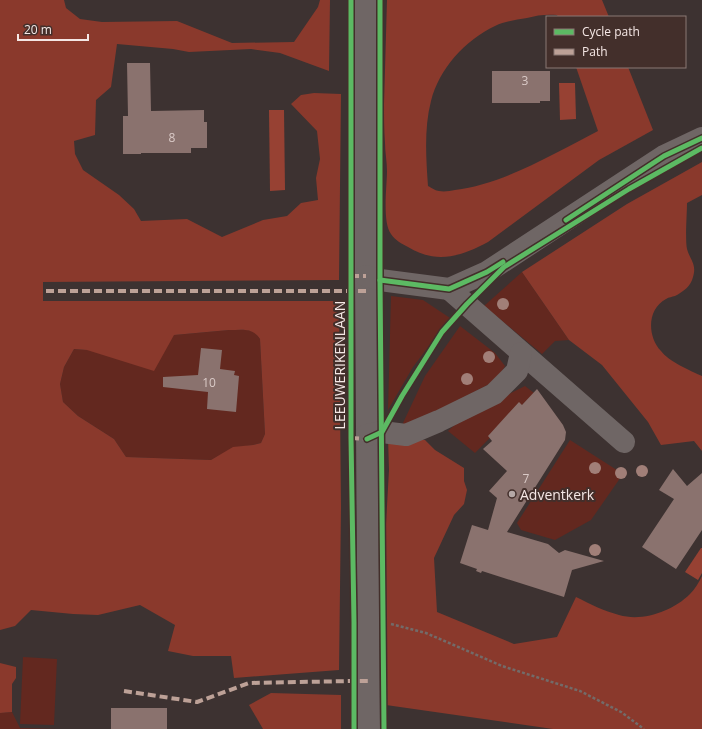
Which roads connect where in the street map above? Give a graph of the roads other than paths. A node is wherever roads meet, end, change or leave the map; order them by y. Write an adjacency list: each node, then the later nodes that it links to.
1 (366, 0): 3 (street, LEEUWERIKENLAAN)
2 (702, 138): 4 (street)
3 (366, 276): 4 (street); 6 (street, LEEUWERIKENLAAN)
4 (449, 289): 5 (street)
5 (521, 353): 6 (street); 7 (street)
6 (366, 435): 8 (street, LEEUWERIKENLAAN)
7 (624, 442)
8 (368, 729)

